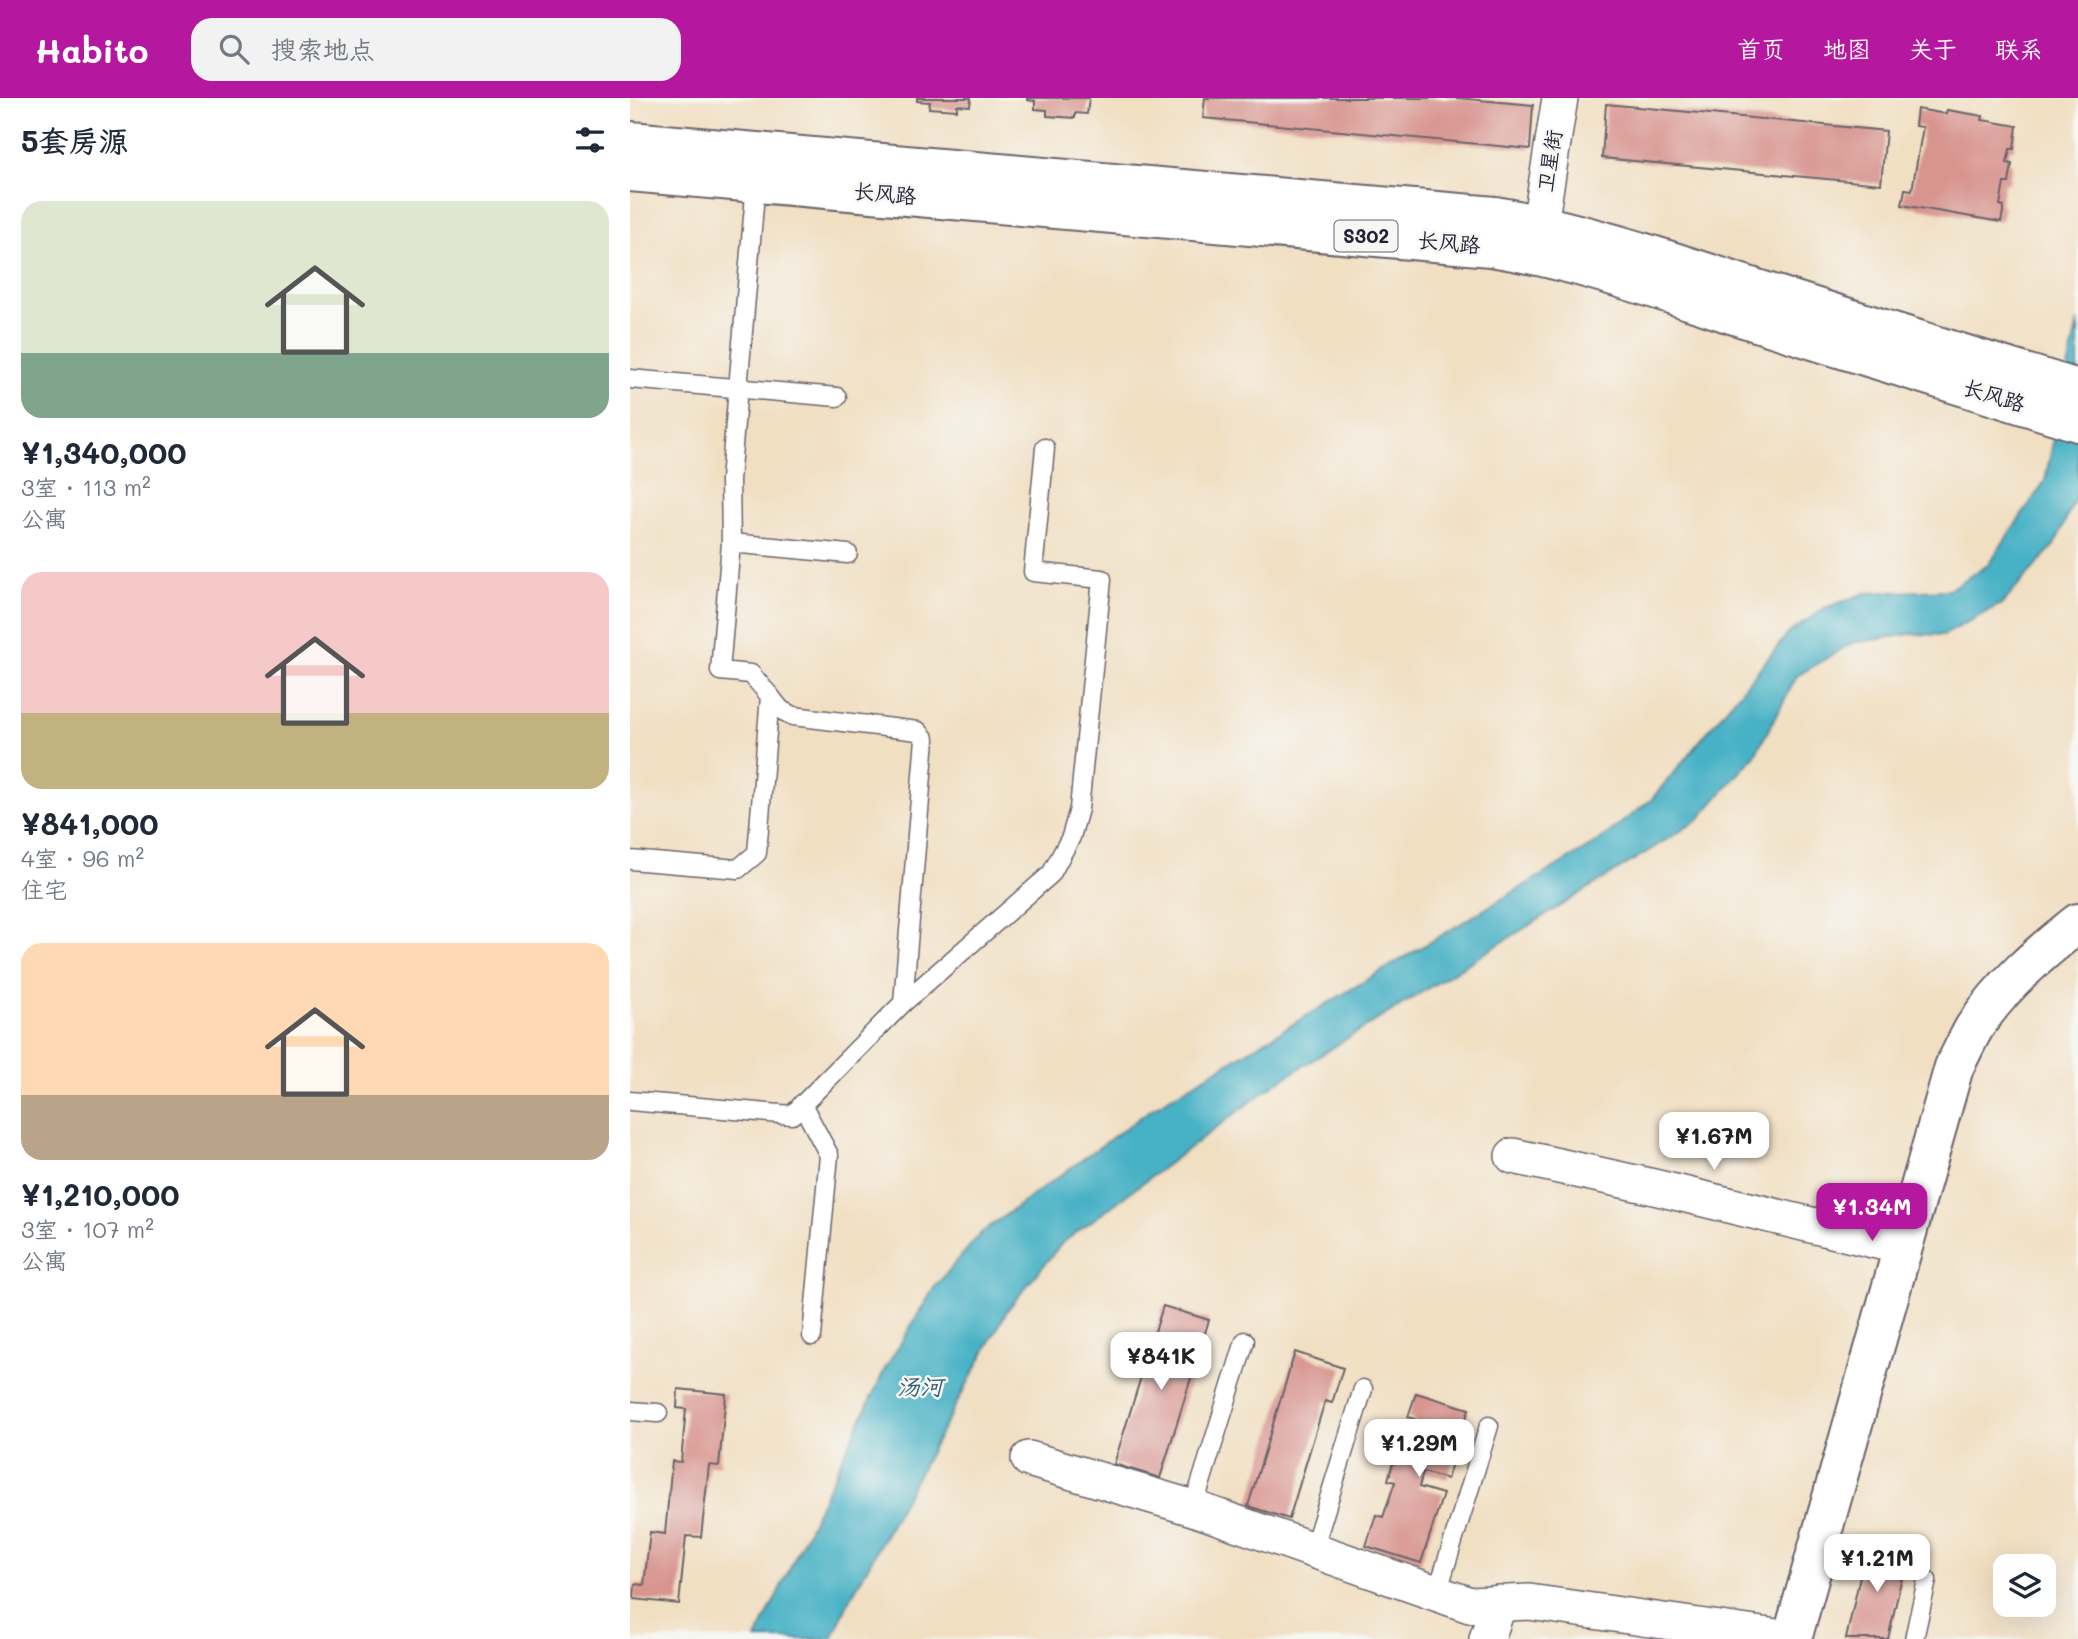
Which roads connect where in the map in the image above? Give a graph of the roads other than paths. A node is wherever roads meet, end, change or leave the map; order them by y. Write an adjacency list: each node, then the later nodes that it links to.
1 (1560, 98): 5 (street, 卫星街)
2 (630, 141): 5 (main road, 长风路 / S302)
3 (630, 172): 4 (main road, 长风路 / S302)
4 (755, 183): 7 (lane); 10 (main road, 长风路 / S302)
5 (1540, 224): 8 (main road, 长风路 / S302)
6 (630, 379): 7 (lane)
7 (738, 388): 9 (lane); 12 (lane)
8 (2078, 389)
9 (837, 397)
10 (2078, 422)
11 (1045, 448): 17 (lane)
12 (731, 543): 13 (lane); 14 (lane)
13 (848, 554)
14 (770, 696): 15 (lane); 17 (lane)
15 (630, 860)
16 (2078, 923): 21 (main road)
17 (904, 1003): 19 (lane)
18 (630, 1101): 19 (lane)
19 (802, 1104): 22 (lane)
20 (1513, 1156): 21 (street)
21 (1902, 1247): 35 (main road)
22 (812, 1336)
23 (1245, 1341): 29 (lane)
24 (1363, 1389): 30 (lane)
25 (630, 1410): 26 (lane)
26 (658, 1413)
27 (1489, 1426): 32 (lane)
28 (1029, 1459): 29 (street)
29 (1193, 1508): 30 (street)
30 (1313, 1550): 32 (street)
31 (1927, 1580): 36 (lane)
32 (1437, 1593): 33 (street)
33 (1499, 1603): 34 (street); 35 (street)
34 (1487, 1639)
35 (1791, 1639)
36 (1914, 1639)

